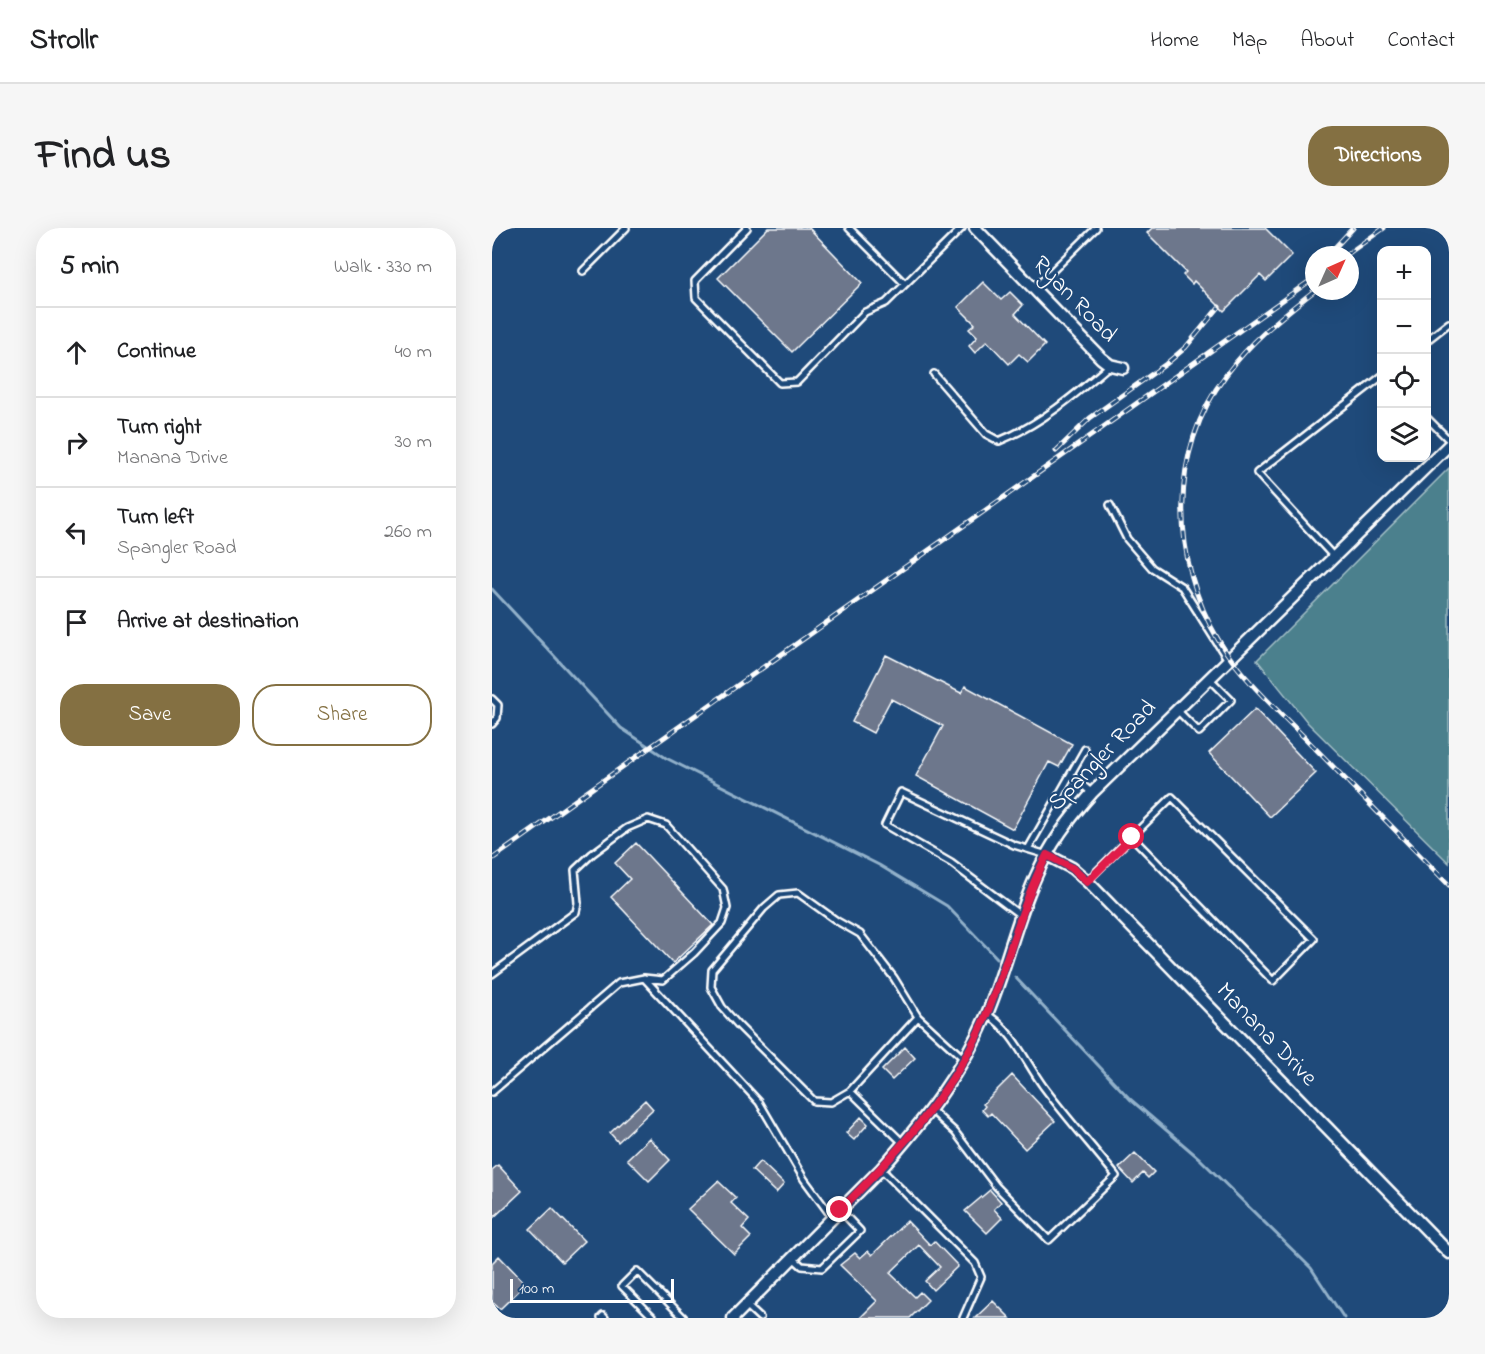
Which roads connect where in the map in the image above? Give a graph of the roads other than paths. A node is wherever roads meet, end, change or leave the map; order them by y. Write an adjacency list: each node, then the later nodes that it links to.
1 (626, 228): 7 (lane)
2 (747, 228): 8 (lane)
3 (849, 228): 8 (lane)
4 (962, 228): 8 (lane)
5 (975, 228): 9 (street, Ryan Road)
6 (1096, 228): 9 (lane)
7 (583, 271)
8 (905, 284)
9 (1034, 289): 12 (street, Ryan Road)
10 (1449, 323): 11 (lane)
11 (1431, 337)
12 (1110, 365): 13 (street, Ryan Road); 14 (lane)
13 (1123, 368)
14 (934, 374)
15 (1377, 380): 20 (lane)
16 (1431, 422): 17 (lane)
17 (1449, 440)
18 (1449, 445): 20 (street, Spangler Road)
19 (1110, 505): 21 (lane)
20 (1334, 557): 21 (street, Spangler Road)
21 (1228, 660): 22 (street, Spangler Road)
22 (1209, 678): 24 (street, Spangler Road); 24 (lane)
23 (492, 699): 25 (lane)
24 (1177, 710): 28 (street, Spangler Road)
25 (492, 724)
26 (1085, 749): 27 (lane)
27 (1071, 775): 28 (lane); 30 (lane)
28 (1092, 793): 31 (street, Spangler Road)
29 (1132, 837): 29 (lane); 32 (lane)
30 (1028, 849): 31 (lane); 33 (lane)
31 (1047, 855): 32 (street, Manana Drive); 33 (street, Spangler Road)
32 (1087, 882): 45 (street, Manana Drive)
33 (1021, 916): 36 (street, Spangler Road)
34 (492, 974): 35 (lane)
35 (644, 978): 40 (lane); 44 (lane)
36 (987, 1014): 38 (street, Spangler Road); 41 (lane)
37 (918, 1017): 38 (lane); 39 (lane); 39 (lane)
38 (964, 1059): 41 (street, Spangler Road)
39 (850, 1091): 42 (lane)
40 (492, 1092)
41 (931, 1109): 42 (street, Spangler Road)
42 (904, 1144): 43 (street, Spangler Road)
43 (881, 1169): 44 (street, Spangler Road); 52 (lane)
44 (836, 1214): 46 (street, Spangler Road); 46 (lane)
45 (1449, 1253)
46 (792, 1258): 47 (street, Spangler Road)
47 (746, 1305): 50 (street, Spangler Road); 51 (lane)
48 (654, 1318): 49 (lane)
49 (684, 1318)
50 (733, 1318)
51 (760, 1318)
52 (963, 1318)

